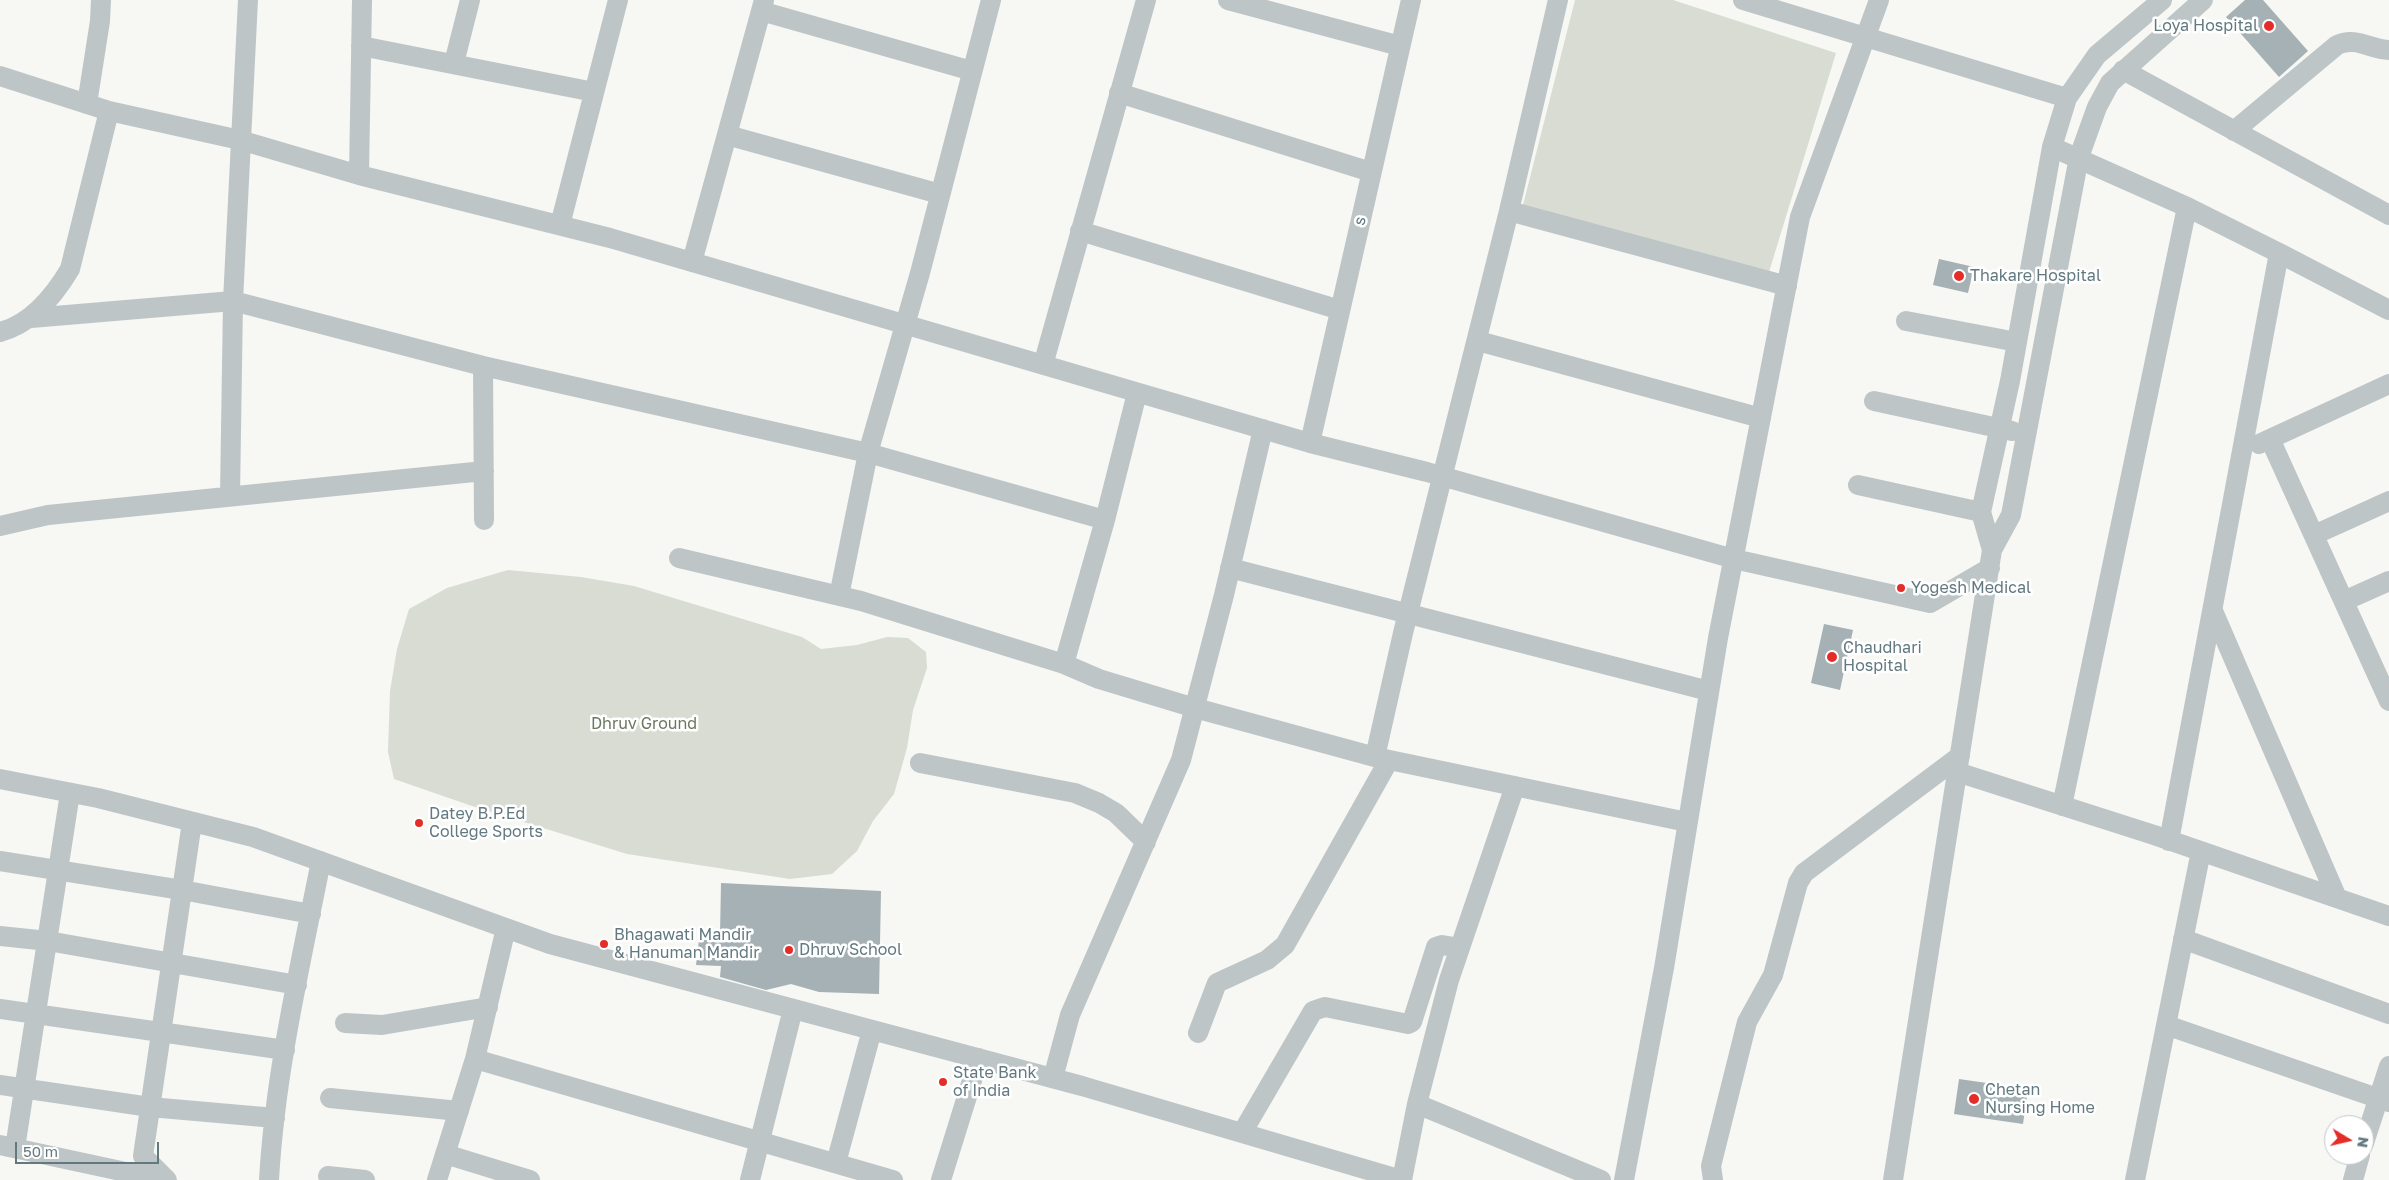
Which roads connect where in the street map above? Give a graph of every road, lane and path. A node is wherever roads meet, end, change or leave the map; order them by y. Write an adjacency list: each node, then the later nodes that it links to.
1 (101, 0): 27 (street)
2 (248, 0): 31 (street)
3 (362, 0): 17 (street)
4 (470, 0): 20 (street)
5 (618, 0): 24 (street)
6 (991, 0): 22 (street)
7 (1146, 0): 25 (street)
8 (1228, 0): 18 (street)
9 (1411, 0): 18 (street, s)
10 (1558, 0): 38 (street)
11 (1743, 0): 16 (street)
12 (1879, 0): 16 (street)
13 (2162, 0): 26 (street)
14 (2203, 0): 21 (street)
15 (762, 6): 22 (street); 30 (street)
16 (1866, 36): 26 (street); 44 (street)
17 (361, 46): 20 (street); 35 (street)
18 (1400, 46): 34 (street, s)
19 (2389, 50): 29 (street)
20 (454, 63): 24 (street)
21 (2123, 70): 29 (street); 33 (street)
22 (972, 72): 36 (street)
23 (0, 76): 27 (street)
24 (594, 92): 40 (street)
25 (1119, 93): 34 (street); 41 (street)
26 (2067, 98): 32 (street)
27 (87, 104): 28 (street)
28 (109, 111): 31 (street); 48 (street)
29 (2234, 131): 39 (street)
30 (727, 135): 36 (street); 43 (street)
31 (240, 140): 35 (street); 45 (street)
32 (2052, 147): 33 (street); 53 (street)
33 (2079, 157): 37 (street); 62 (street)
34 (1372, 172): 46 (street, s)
35 (359, 175): 40 (street)
36 (940, 194): 50 (street)
37 (2187, 207): 42 (street); 96 (street)
38 (1509, 211): 44 (street); 52 (street)
39 (2389, 215)
40 (560, 225): 43 (street)
41 (1080, 231): 46 (street); 54 (street)
42 (2280, 253): 47 (street); 65 (street)
43 (692, 262): 50 (street)
44 (1787, 286): 59 (street)
45 (233, 301): 48 (street); 55 (street); 70 (street)
46 (1340, 310): 64 (street, s)
47 (2389, 310)
48 (31, 318): 51 (street)
49 (1906, 321): 53 (street)
50 (904, 325): 54 (street); 66 (street)
51 (0, 332)
52 (1478, 341): 59 (street); 68 (street)
53 (2017, 342): 61 (street)
54 (1043, 365): 57 (street)
55 (483, 366): 66 (street); 67 (street)
56 (2389, 384): 63 (street)
57 (1137, 393): 60 (street); 74 (street)
58 (1874, 401): 61 (street)
59 (1761, 418): 78 (street)
60 (1263, 429): 64 (street); 80 (street)
61 (2000, 429): 62 (street); 72 (street)
62 (2026, 434): 79 (street)
63 (2270, 439): 65 (street); 76 (street)
64 (1310, 443): 68 (street)
65 (2243, 452): 84 (street)
66 (868, 453): 74 (street); 82 (street)
67 (484, 471): 70 (street); 73 (street)
68 (1443, 476): 78 (street); 85 (street)
69 (1858, 485): 72 (street)
70 (230, 496): 75 (street)
71 (2389, 501): 76 (street)
72 (1981, 512): 79 (street)
73 (484, 520)
74 (1105, 520): 86 (street)
75 (0, 526)
76 (2314, 535): 83 (street)
77 (679, 558): 82 (street)
78 (1734, 559): 79 (street); 87 (street)
79 (1991, 559): 92 (street)
80 (1230, 568): 85 (street); 89 (street)
81 (2389, 581): 83 (street)
82 (840, 596): 86 (street)
83 (2344, 601): 88 (street)
84 (2213, 611): 99 (street); 106 (street)
85 (1408, 612): 87 (street); 90 (street)
86 (1064, 664): 89 (street)
87 (1709, 691): 98 (street)
88 (2389, 701)
89 (1195, 708): 90 (street); 100 (street)
90 (1382, 758): 94 (street); 124 (street)
91 (920, 762): 100 (street)
92 (1958, 764): 96 (street); 159 (street); 160 (street)
93 (0, 779): 95 (street)
94 (1515, 786): 98 (street); 113 (street)
95 (70, 793): 97 (street); 104 (street)
96 (2062, 806): 99 (street)
97 (192, 822): 103 (street); 105 (street)
98 (1687, 822): 158 (street)
99 (2169, 841): 101 (street)
100 (1146, 842): 130 (street)
101 (2200, 851): 106 (street); 111 (street)
102 (0, 861): 104 (street)
103 (321, 861): 107 (street); 109 (street)
104 (58, 870): 105 (street); 112 (street)
105 (182, 890): 107 (street); 114 (street)
106 (2337, 898): 108 (street)
107 (311, 914): 115 (street)
108 (2389, 916)
109 (506, 928): 116 (street); 118 (street)
110 (0, 936): 112 (street)
111 (2183, 939): 120 (street); 122 (street)
112 (48, 941): 114 (street); 119 (street)
113 (1460, 948): 135 (street); 140 (street)
114 (172, 962): 115 (street); 125 (street)
115 (297, 985): 126 (street)
116 (488, 1007): 121 (street); 128 (street)
117 (0, 1009): 119 (street)
118 (793, 1009): 123 (street); 141 (street)
119 (38, 1014): 125 (street); 132 (street)
120 (2389, 1014)
121 (345, 1023)
122 (2166, 1025): 134 (street); 161 (street)
123 (872, 1030): 127 (street); 144 (street)
124 (1198, 1033)
125 (161, 1034): 126 (street); 136 (street)
126 (285, 1050): 138 (street)
127 (979, 1058): 130 (street); 155 (street)
128 (475, 1059): 137 (street); 141 (street)
129 (2389, 1066): 134 (street)
130 (1052, 1078): 140 (street)
131 (0, 1085): 132 (street)
132 (25, 1088): 136 (street); 142 (street)
133 (330, 1098): 137 (street)
134 (2384, 1100): 139 (street)
135 (1417, 1104): 156 (street); 157 (street)
136 (150, 1107): 138 (street); 148 (street)
137 (459, 1111): 143 (street)
138 (274, 1118): 149 (street)
139 (2374, 1122)
140 (1242, 1133): 156 (street)
141 (759, 1142): 144 (street); 153 (street)
142 (7, 1147): 146 (street)
143 (446, 1154): 151 (street); 152 (street)
144 (836, 1163): 154 (street)
145 (2357, 1165): 162 (street)
146 (86, 1172): 148 (street)
147 (328, 1176): 150 (street)
148 (165, 1180)
149 (269, 1180)
150 (365, 1180)
151 (437, 1180)
152 (530, 1180)
153 (750, 1180)
154 (893, 1180)
155 (941, 1180)
156 (1402, 1180)
157 (1601, 1180)
158 (1624, 1180)
159 (1713, 1180)
160 (1893, 1180)
161 (2135, 1180)
162 (2353, 1180)

